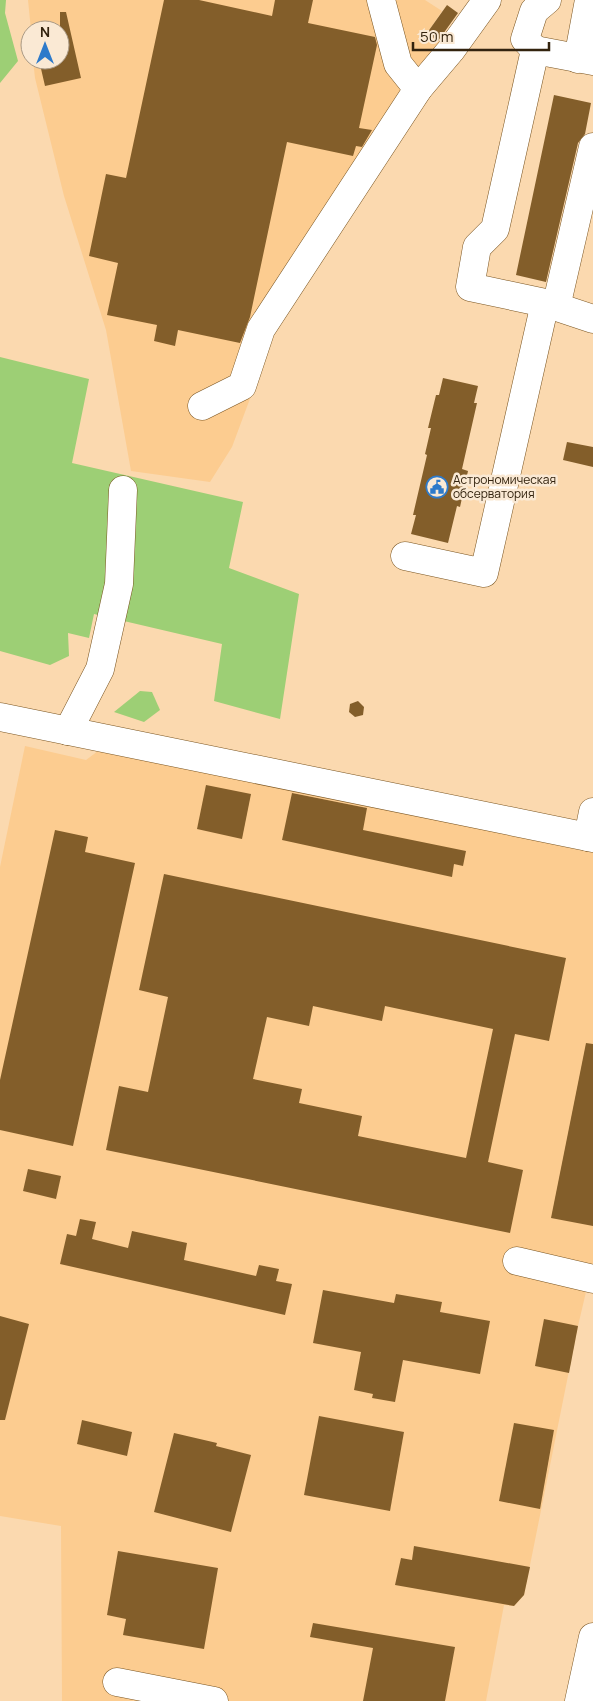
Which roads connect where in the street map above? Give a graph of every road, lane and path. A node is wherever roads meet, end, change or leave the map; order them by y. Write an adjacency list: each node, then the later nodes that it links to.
1 (381, 0): 7 (street)
2 (487, 0): 7 (street)
3 (547, 0): 5 (street)
4 (589, 0): 6 (street)
5 (535, 50): 6 (street); 9 (street)
6 (586, 60)
7 (418, 90): 11 (street)
8 (593, 147): 9 (street)
9 (550, 305): 10 (street); 13 (street)
10 (593, 319)
11 (202, 406)
12 (123, 490): 15 (street)
13 (405, 556)
14 (0, 718): 15 (street)
15 (68, 731): 16 (street)
16 (591, 829)
17 (517, 1262): 18 (street)
18 (593, 1279)
19 (593, 1637): 22 (street)
20 (117, 1682): 21 (street)
21 (214, 1701)
22 (578, 1701)

